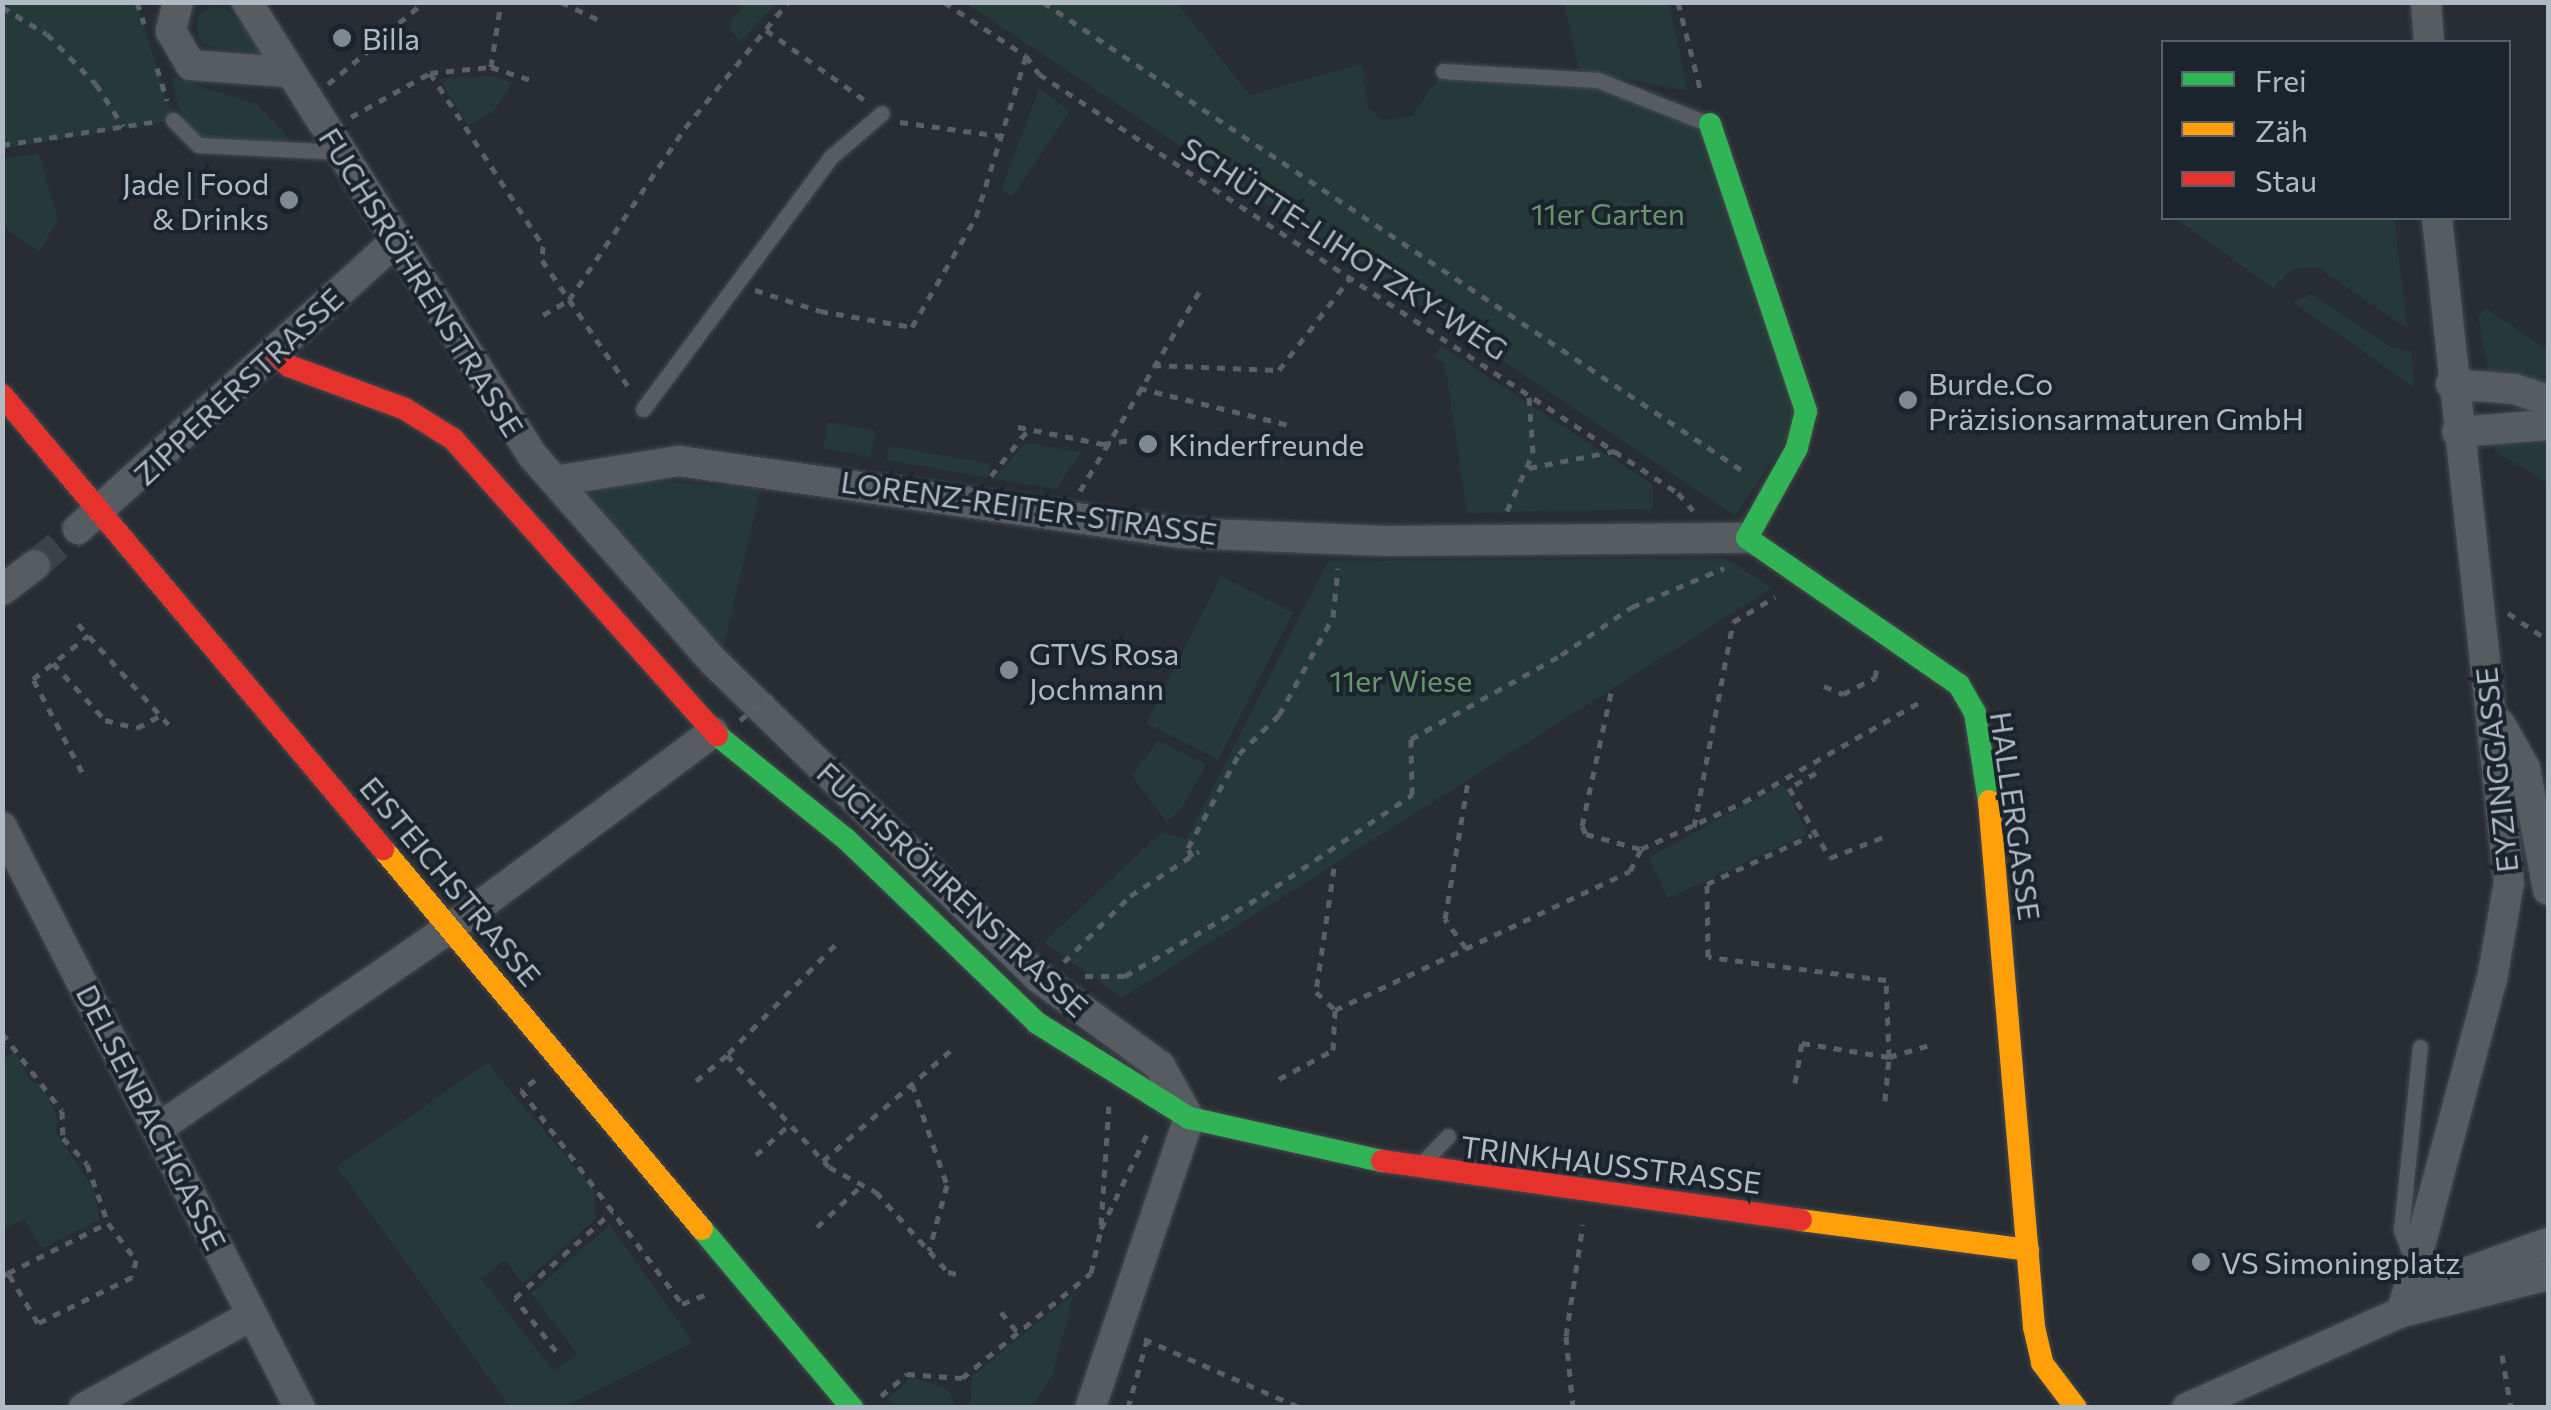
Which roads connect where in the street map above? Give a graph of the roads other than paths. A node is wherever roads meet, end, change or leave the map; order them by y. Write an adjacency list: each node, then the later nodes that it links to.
1 (178, 2): 6 (street)
2 (247, 2): 6 (street, FUCHSRÖHRENSTRASSE)
3 (2426, 2): 4 (street)
4 (2429, 40)
5 (1442, 71): 9 (lane)
6 (286, 72): 10 (street, FUCHSRÖHRENSTRASSE)
7 (882, 112): 17 (lane)
8 (173, 120): 10 (lane)
9 (1710, 124): 23 (street)
10 (334, 142): 12 (street, FUCHSRÖHRENSTRASSE)
11 (2437, 220): 14 (street, EYZINGGASSE)
12 (397, 240): 13 (street, ZIPPERERSTRASSE); 20 (street, FUCHSRÖHRENSTRASSE)
13 (275, 352): 21 (street, ZIPPERERSTRASSE); 27 (street, FUCHSRÖHRENSTRASSE)
14 (2452, 384): 16 (street); 19 (street, EYZINGGASSE)
15 (2, 394): 21 (street, EISTEICHSTRASSE)
16 (2548, 400)
17 (643, 408)
18 (2548, 425): 19 (street)
19 (2457, 432): 26 (street, EYZINGGASSE)
20 (555, 481): 23 (street, LORENZ-REITER-STRASSE); 32 (street, FUCHSRÖHRENSTRASSE)
21 (104, 509): 22 (street, ZIPPERERSTRASSE); 30 (street, EISTEICHSTRASSE)
22 (78, 529)
23 (1744, 543): 37 (street, HALLERGASSE)
24 (35, 565): 25 (street)
25 (2, 590)
26 (2494, 713): 29 (street); 38 (street, EYZINGGASSE)
27 (726, 726): 30 (street); 32 (street, FUCHSRÖHRENSTRASSE)
28 (2, 826): 33 (street, DELSENBACHGASSE)
29 (2548, 890)
30 (450, 928): 33 (street); 44 (street, EISTEICHSTRASSE)
31 (2420, 1047): 38 (lane)
32 (1189, 1118): 35 (street, TRINKHAUSSTRASSE); 45 (street)
33 (160, 1127): 41 (street, DELSENBACHGASSE)
34 (1448, 1136): 35 (lane)
35 (1416, 1168): 37 (street, TRINKHAUSSTRASSE)
36 (2548, 1243): 40 (street)
37 (2028, 1250): 46 (street, HALLERGASSE)
38 (2414, 1268): 40 (street, EYZINGGASSE)
39 (2548, 1275): 40 (street)
40 (2402, 1312): 47 (street)
41 (251, 1316): 42 (street); 43 (street, DELSENBACHGASSE)
42 (84, 1408)
43 (300, 1408)
44 (852, 1408)
45 (1090, 1408)
46 (2076, 1408)
47 (2187, 1408)

